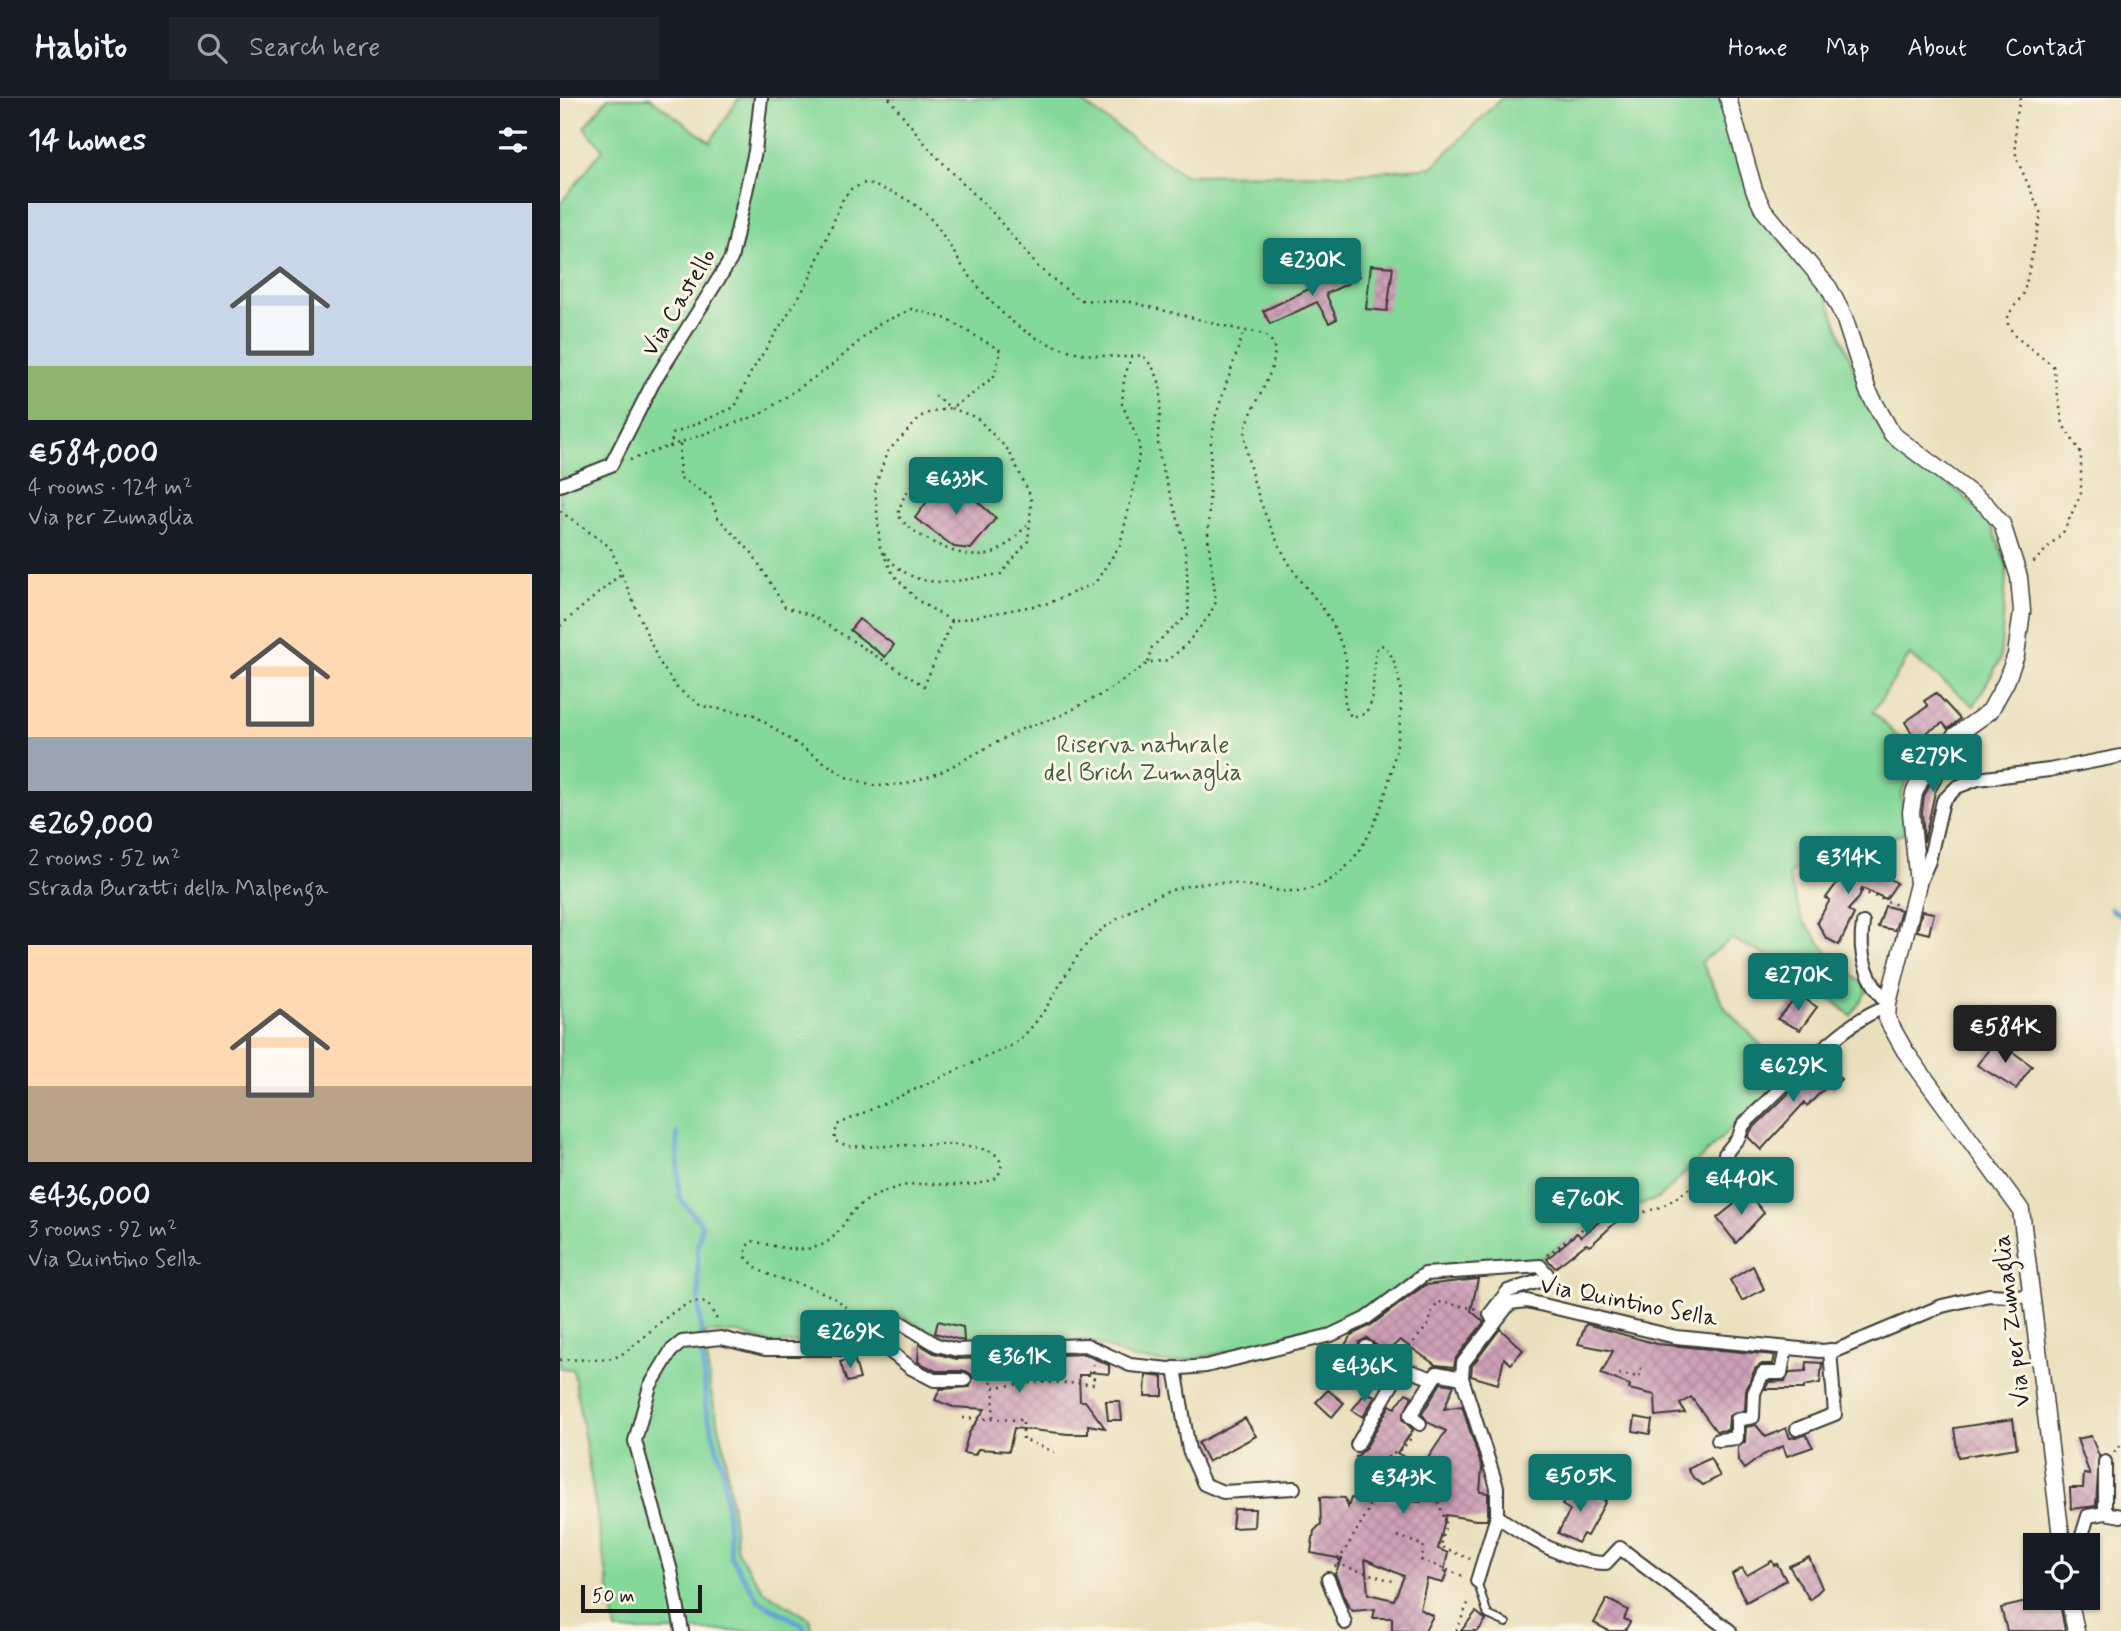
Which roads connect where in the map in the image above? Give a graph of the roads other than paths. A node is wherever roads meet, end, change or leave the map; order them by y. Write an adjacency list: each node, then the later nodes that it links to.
1 (761, 98): 3 (street, Via Castello)
2 (1728, 98): 5 (street)
3 (560, 485)
4 (2121, 756): 5 (street)
5 (1917, 886): 7 (street)
6 (1863, 923): 7 (street)
7 (1887, 1005): 8 (street); 9 (street, Via per Zumaglia)
8 (1725, 1154)
9 (2030, 1297): 14 (street, Via Quintino Sella); 29 (street, Via per Zumaglia)
10 (1492, 1317): 13 (street, Via Quintino Sella); 15 (street); 17 (street, Via Quintino Sella)
11 (878, 1342): 15 (street); 19 (street); 37 (street)
12 (1366, 1347): 16 (street)
13 (1786, 1348): 14 (street, Via Quintino Sella); 22 (street)
14 (1830, 1350): 21 (street)
15 (1175, 1368): 25 (street)
16 (1394, 1372): 18 (street); 23 (street)
17 (1462, 1378): 18 (street); 27 (street)
18 (1433, 1379): 20 (street)
19 (965, 1380)
20 (1420, 1424)
21 (1797, 1429)
22 (1718, 1440)
23 (1357, 1445)
24 (2105, 1462): 26 (street)
25 (1294, 1488)
26 (2105, 1513): 28 (street); 30 (street)
27 (1497, 1516): 32 (street); 36 (street)
28 (2121, 1517)
29 (2060, 1533)
30 (2083, 1533)
31 (1328, 1578): 34 (street)
32 (1477, 1581): 35 (lane)
33 (2072, 1610): 38 (street)
34 (1345, 1623)
35 (1506, 1623)
36 (1725, 1630)
37 (682, 1631)
38 (2076, 1631)

